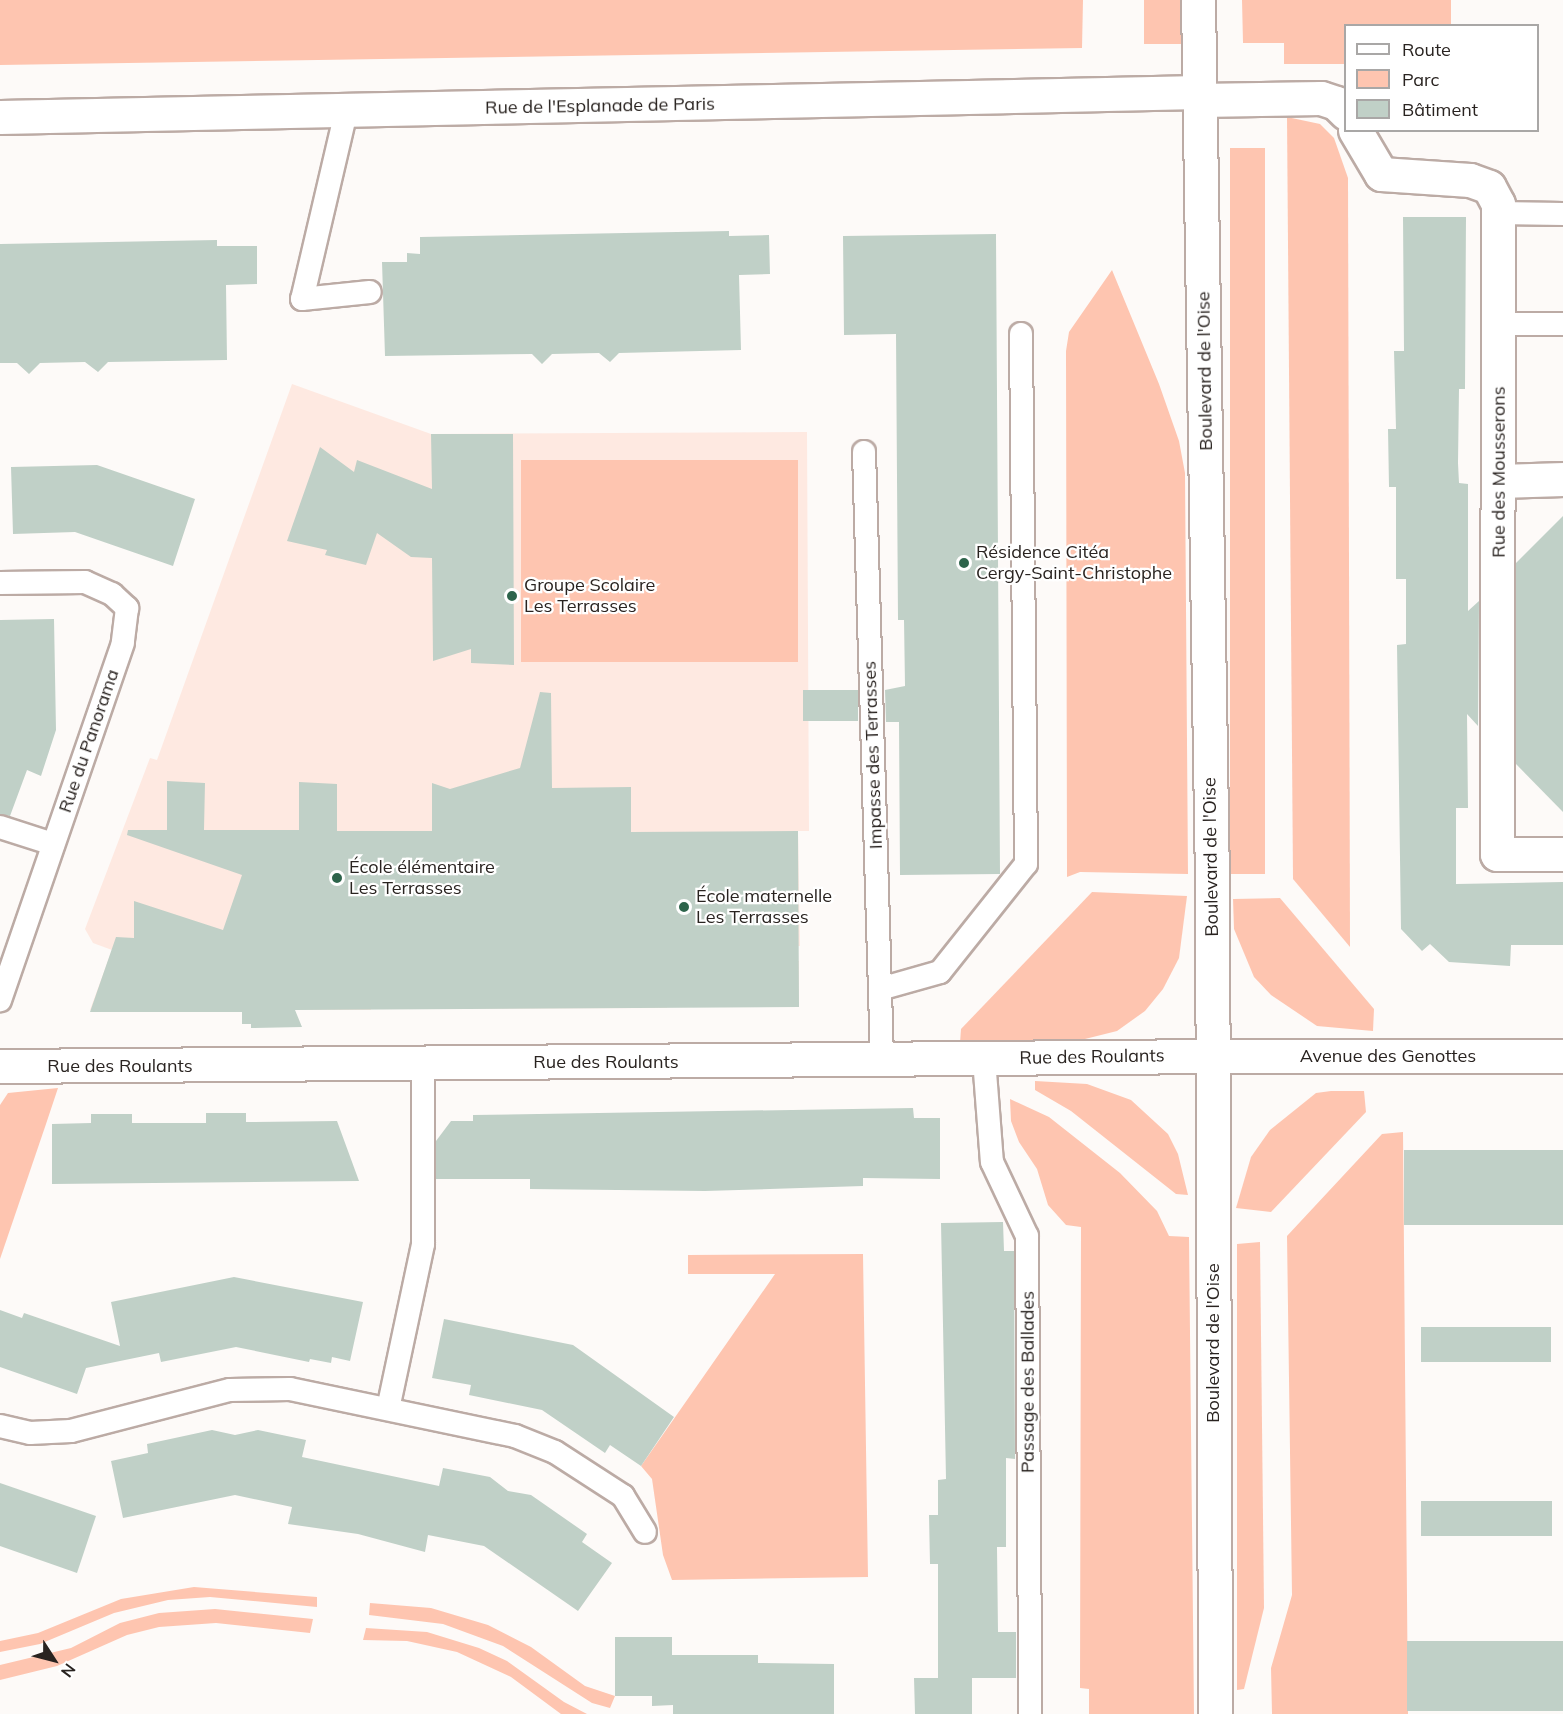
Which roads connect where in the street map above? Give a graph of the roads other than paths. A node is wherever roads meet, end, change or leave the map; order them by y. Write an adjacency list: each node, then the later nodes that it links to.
1 (1198, 0): 2 (street, Boulevard de l'Oise)
2 (1199, 96): 3 (street, Rue de l'Esplanade de Paris); 4 (street, Rue des Mousserons); 22 (street, Boulevard de l'Oise)
3 (346, 112): 5 (street, Rue de l'Esplanade de Paris); 9 (lane)
4 (1344, 112)
5 (0, 117)
6 (1358, 132): 7 (street, Rue des Mousserons)
7 (1498, 213): 8 (lane); 10 (street, Rue des Mousserons)
8 (1563, 214)
9 (370, 292)
10 (1499, 324): 11 (lane); 15 (street, Rue des Mousserons)
11 (1563, 324)
12 (1021, 334): 20 (lane)
13 (864, 452): 20 (lane, Impasse des Terrasses)
14 (1563, 479): 15 (street)
15 (1500, 481): 19 (street, Rue des Mousserons)
16 (0, 583): 18 (lane, Rue du Panorama)
17 (0, 828): 18 (lane)
18 (53, 844): 21 (lane, Rue du Panorama)
19 (1563, 854)
20 (880, 989): 24 (lane, Impasse des Terrasses)
21 (0, 1000)
22 (1213, 1056): 23 (street, Avenue des Genottes); 25 (street, Rue des Roulants); 32 (street, Boulevard de l'Oise)
23 (1563, 1056)
24 (882, 1059): 25 (street, Rue des Roulants); 26 (street, Rue des Roulants)
25 (984, 1059): 31 (lane, Passage des Ballades)
26 (423, 1062): 27 (street, Rue des Roulants); 28 (lane)
27 (0, 1066)
28 (388, 1409): 29 (lane); 30 (lane)
29 (0, 1426)
30 (645, 1532)
31 (1030, 1714)
32 (1215, 1714)

